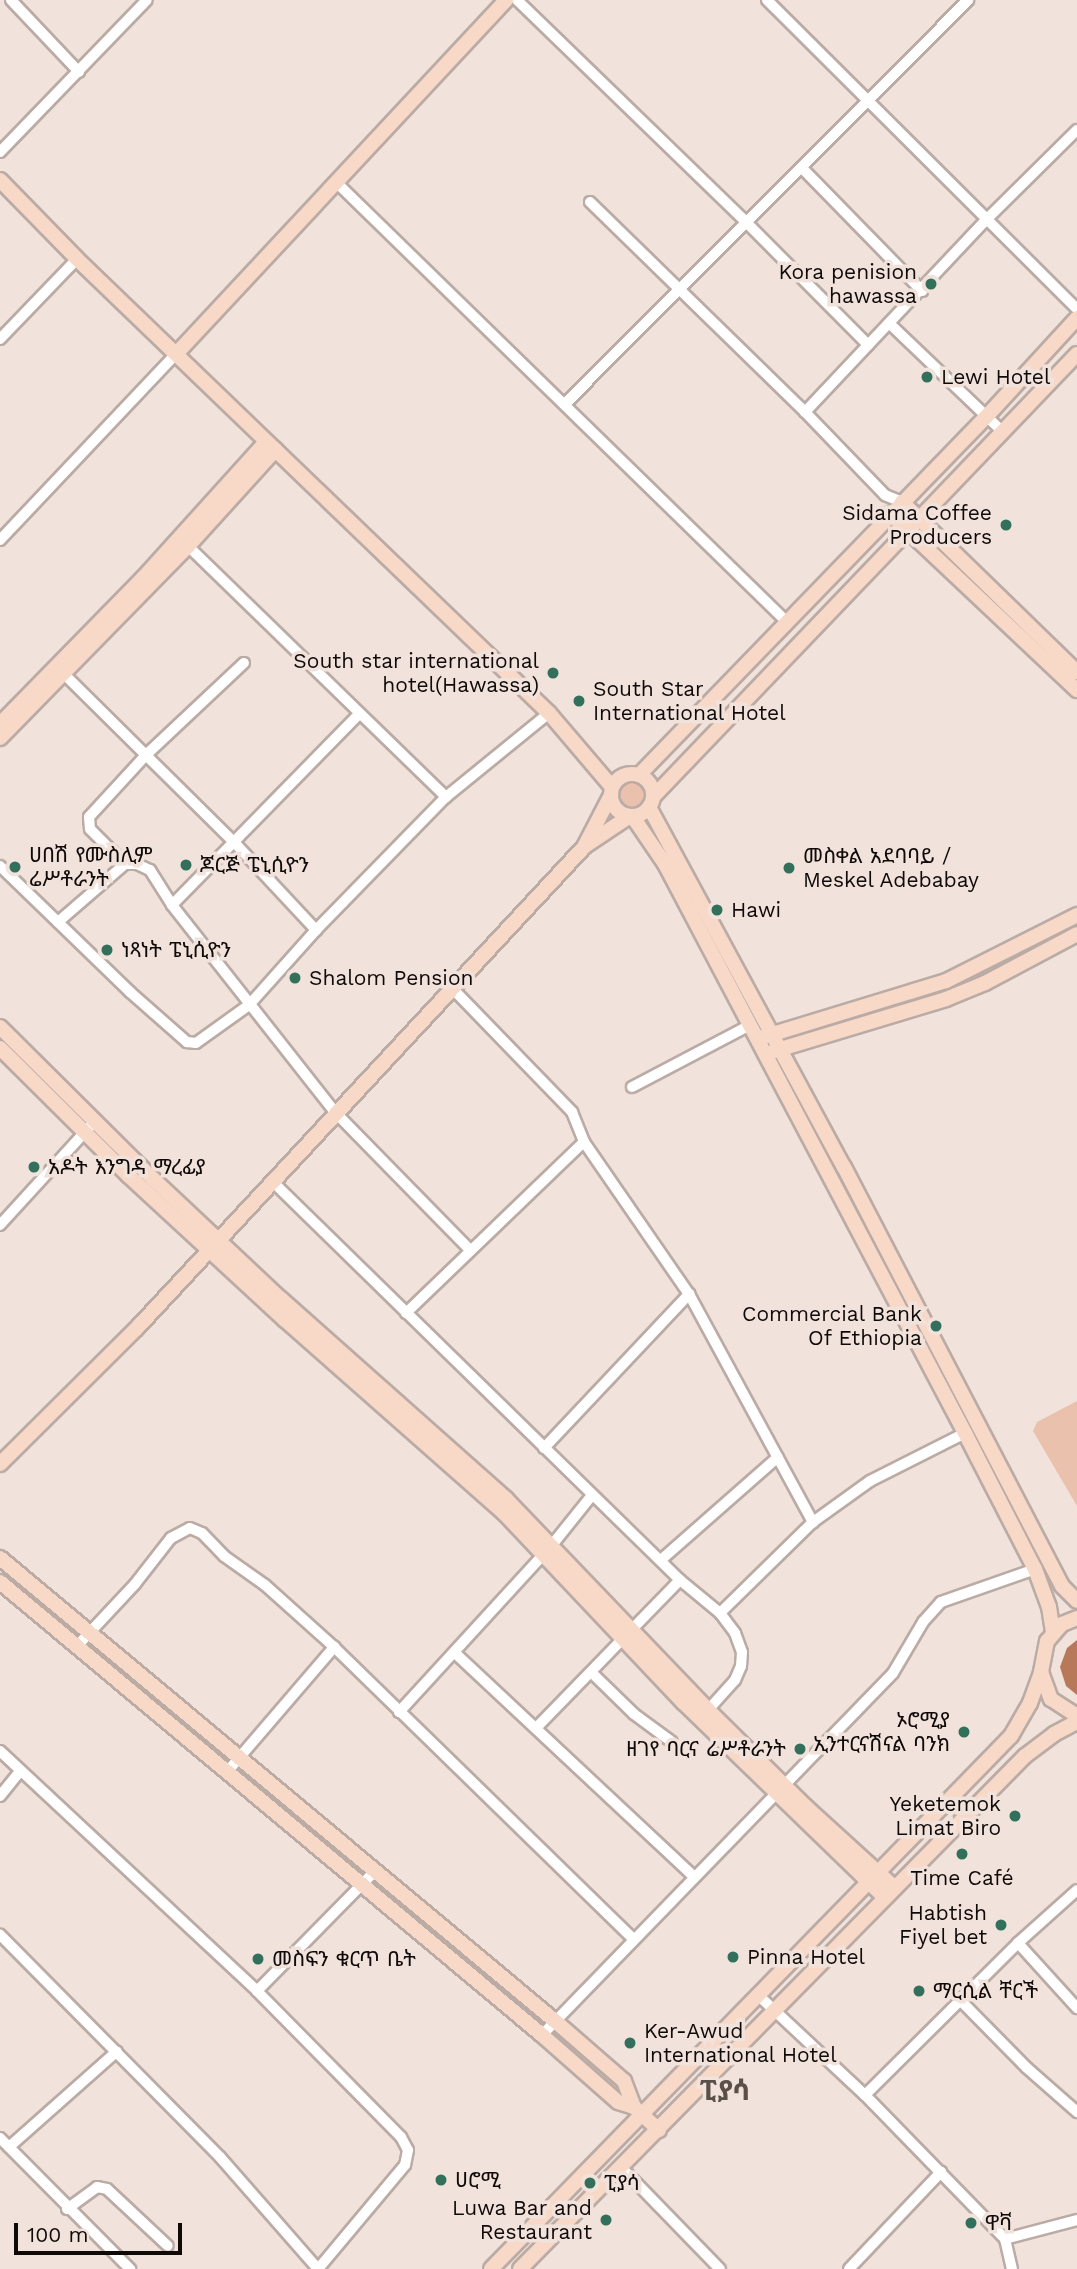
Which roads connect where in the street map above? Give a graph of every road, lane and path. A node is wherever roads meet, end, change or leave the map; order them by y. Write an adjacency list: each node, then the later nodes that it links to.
1 (11, 0): 6 (street)
2 (147, 0): 6 (street)
3 (767, 0): 7 (street)
4 (968, 0): 7 (street)
5 (506, 1): 12 (street); 15 (street)
6 (79, 72): 9 (street)
7 (869, 101): 10 (street); 14 (street)
8 (1077, 130): 14 (street)
9 (0, 152)
10 (802, 168): 15 (street); 18 (street)
11 (0, 180): 16 (street)
12 (337, 183): 24 (street); 26 (street)
13 (590, 202): 17 (street)
14 (988, 218): 18 (street); 19 (street)
15 (747, 223): 17 (street); 23 (street)
16 (77, 259): 22 (street); 24 (street)
17 (680, 290): 26 (street); 27 (street)
18 (922, 291): 21 (street)
19 (1077, 309)
20 (1077, 318): 28 (street)
21 (890, 324): 23 (street); 28 (street)
22 (0, 339)
23 (868, 345): 27 (street)
24 (177, 353): 30 (street); 36 (street)
25 (1077, 354): 29 (street)
26 (565, 404): 38 (street)
27 (805, 412): 31 (street)
28 (987, 416): 29 (street); 32 (street)
29 (1002, 431): 34 (street)
30 (271, 446): 37 (street); 43 (street); 45 (street)
31 (885, 495): 32 (street); 33 (street)
32 (902, 502): 33 (street); 34 (street)
33 (890, 514): 35 (street); 38 (street)
34 (919, 517): 35 (street); 40 (street)
35 (907, 530): 42 (street); 53 (street)
36 (0, 540)
37 (188, 546): 41 (street); 44 (street)
38 (786, 621): 49 (street)
39 (244, 663): 48 (street)
40 (1077, 672)
41 (65, 675): 46 (street); 48 (street)
42 (1077, 690)
43 (549, 713): 47 (street); 52 (street)
44 (359, 715): 52 (street); 55 (street)
45 (0, 724)
46 (0, 738)
47 (584, 751): 50 (street); 51 (street)
48 (147, 754): 55 (street); 57 (street)
49 (639, 775): 50 (street); 53 (street)
50 (624, 776): 51 (street)
51 (611, 791): 54 (street); 56 (street)
52 (446, 797): 62 (street)
53 (651, 802): 54 (street); 68 (street)
54 (632, 816): 56 (street); 66 (street)
55 (233, 841): 59 (street); 62 (street)
56 (584, 847): 64 (street)
57 (125, 864): 59 (street); 61 (street)
58 (0, 866): 61 (street)
59 (172, 905): 65 (street)
60 (1077, 915): 68 (street)
61 (58, 922): 65 (street)
62 (316, 930): 65 (street)
63 (1077, 934): 70 (street)
64 (452, 988): 72 (street); 74 (street)
65 (249, 1005): 72 (street)
66 (750, 1025): 68 (street); 71 (street)
67 (0, 1027): 73 (street)
68 (765, 1037): 70 (street)
69 (0, 1048): 73 (street)
70 (773, 1052): 81 (street); 93 (street)
71 (632, 1087)
72 (335, 1112): 75 (street); 78 (street)
73 (90, 1126): 76 (street); 77 (street)
74 (584, 1142): 78 (street); 79 (street)
75 (272, 1181): 77 (street); 80 (street)
76 (0, 1225)
77 (214, 1244): 84 (street); 87 (street)
78 (470, 1250): 80 (street)
79 (689, 1294): 82 (street); 83 (street)
80 (405, 1314): 82 (street)
81 (965, 1433): 86 (street); 90 (street)
82 (544, 1448): 85 (street)
83 (778, 1457): 86 (street); 89 (street)
84 (0, 1464)
85 (592, 1494): 87 (street); 89 (street)
86 (813, 1522): 94 (street)
87 (548, 1550): 98 (street); 101 (street)
88 (0, 1558): 96 (street)
89 (662, 1559): 91 (street)
90 (1035, 1569): 97 (street); 116 (street)
91 (680, 1580): 94 (street); 98 (street)
92 (0, 1582): 99 (street)
93 (1077, 1601)
94 (720, 1613): 104 (street)
95 (1077, 1618): 97 (street)
96 (89, 1632): 99 (street); 100 (street); 113 (street)
97 (1054, 1632): 103 (street)
98 (628, 1634): 102 (street); 104 (street); 116 (street)
99 (78, 1645): 115 (street)
100 (334, 1647): 105 (street); 113 (street)
101 (455, 1653): 105 (street); 108 (street)
102 (591, 1672): 108 (street); 111 (street)
103 (1041, 1672): 106 (street); 120 (street)
104 (708, 1710): 116 (street)
105 (399, 1712): 125 (street)
106 (1077, 1716)
107 (1077, 1722): 109 (street)
108 (537, 1727): 119 (street)
109 (1054, 1734): 110 (street); 123 (street)
110 (1077, 1734)
111 (672, 1742)
112 (0, 1751): 114 (street)
113 (238, 1760): 115 (street); 118 (street)
114 (20, 1771): 117 (street); 127 (street)
115 (227, 1772): 121 (street)
116 (779, 1788): 119 (street); 120 (street)
117 (0, 1796)
118 (374, 1872): 121 (street); 132 (street)
119 (693, 1876): 125 (street)
120 (874, 1877): 123 (street); 128 (street)
121 (362, 1885): 127 (street); 133 (street)
122 (1077, 1890): 126 (street)
123 (890, 1893): 131 (street)
124 (0, 1934): 134 (street)
125 (633, 1939): 132 (street)
126 (1018, 1943): 129 (street); 130 (street)
127 (257, 1992): 148 (street)
128 (758, 1995): 131 (street); 136 (street)
129 (960, 2000): 135 (street); 137 (street)
130 (1077, 2008)
131 (775, 2010): 135 (street); 138 (street)
132 (555, 2021): 133 (street); 136 (street)
133 (542, 2035): 136 (street)
134 (117, 2051): 140 (street); 148 (street)
135 (864, 2095): 142 (street)
136 (638, 2111): 138 (street); 149 (street)
137 (1077, 2112)
138 (659, 2130): 141 (street)
139 (0, 2138): 140 (street)
140 (9, 2147): 143 (street)
141 (621, 2167): 150 (street); 151 (street)
142 (941, 2172): 145 (street); 152 (street)
143 (68, 2209): 146 (street); 147 (street)
144 (1077, 2220): 145 (street)
145 (1005, 2239): 153 (street)
146 (167, 2246)
147 (130, 2269)
148 (318, 2269)
149 (491, 2269)
150 (520, 2269)
151 (720, 2269)
152 (849, 2269)
153 (1012, 2269)

